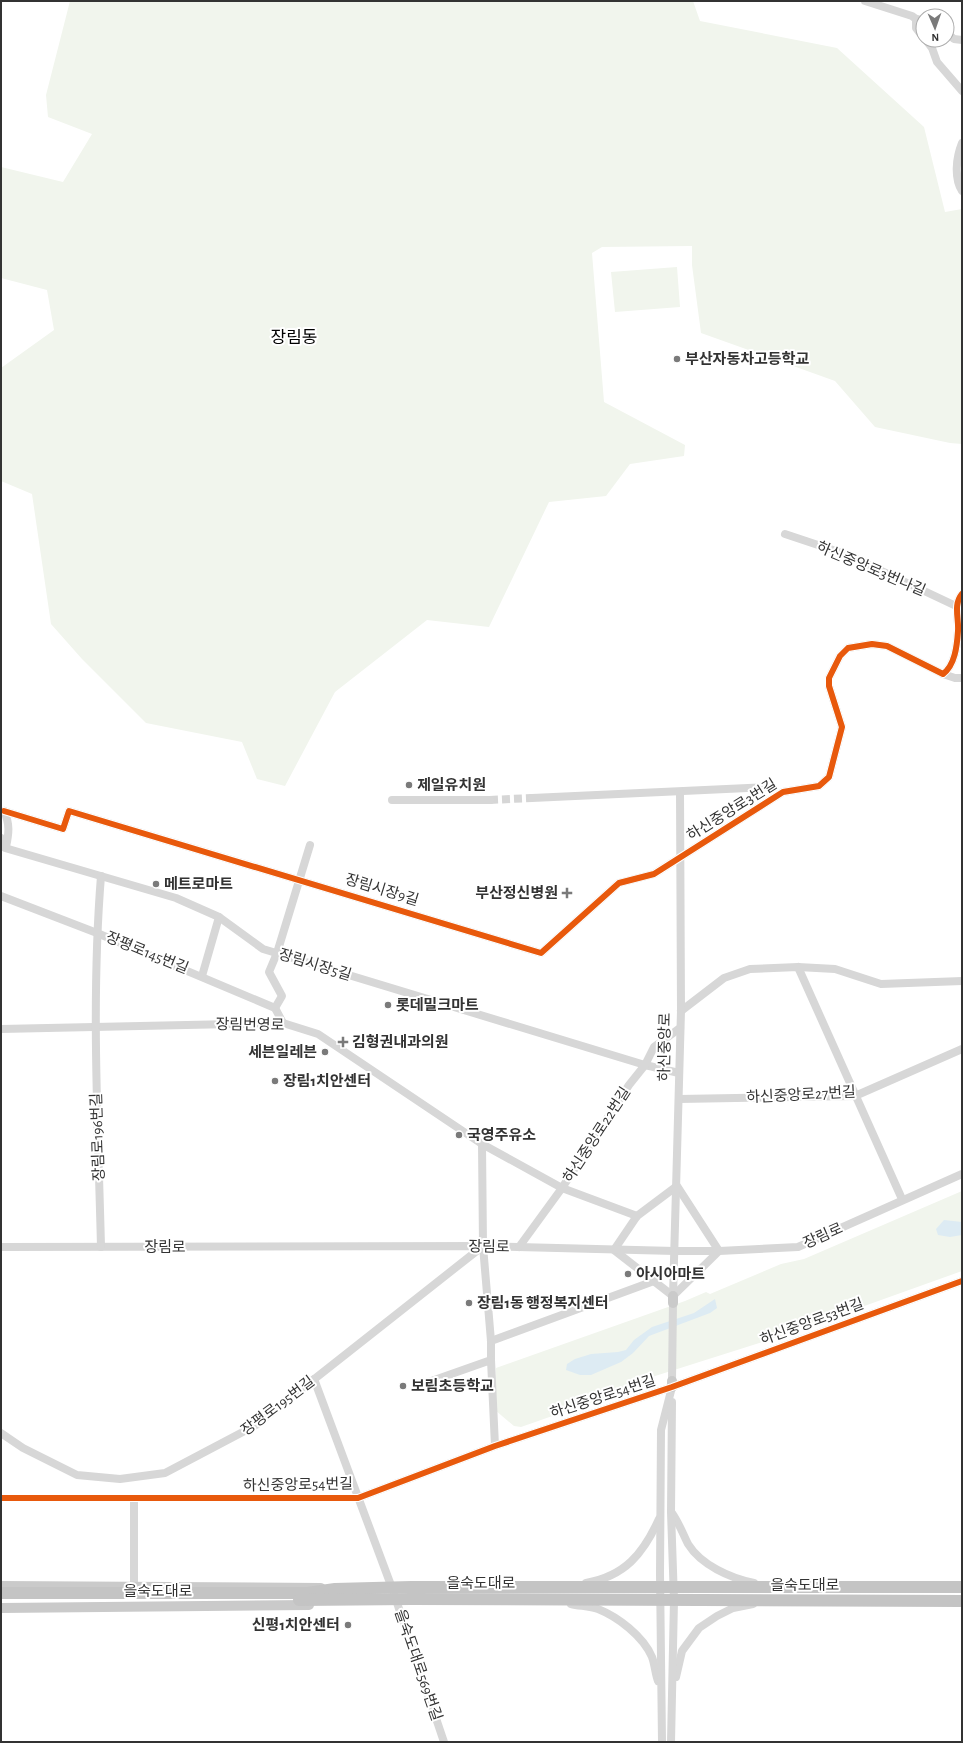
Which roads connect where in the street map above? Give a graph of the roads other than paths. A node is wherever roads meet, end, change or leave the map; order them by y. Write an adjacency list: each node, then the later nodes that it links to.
1 (865, 1): 2 (street)
2 (915, 18)
3 (932, 48): 4 (street)
4 (962, 91)
5 (962, 144): 6 (street)
6 (962, 191)
7 (786, 534): 9 (street, 하신중앙로3번나길)
8 (962, 594): 9 (street)
9 (956, 606): 10 (street)
10 (943, 674): 11 (street); 20 (street, 하신중앙로3번길)
11 (962, 678)
12 (769, 787): 13 (street)
13 (680, 792): 14 (street); 20 (street, 하신중앙로)
14 (532, 798)
15 (392, 800): 16 (street)
16 (490, 800)
17 (1, 838): 19 (street)
18 (310, 845): 22 (street)
19 (5, 848): 21 (street, 장림시장5길); 22 (street, 장림시장9길)
20 (680, 858): 22 (street, 장림시장9길); 31 (street, 하신중앙로)
21 (101, 876): 24 (street, 장림시장5길); 25 (street, 장림로196번길)
22 (300, 879): 26 (street)
23 (1, 896): 25 (street, 장평로145번길)
24 (219, 917): 26 (street, 장림시장5길); 28 (street)
25 (97, 933): 28 (street, 장평로145번길); 33 (street, 장림로196번길)
26 (277, 954): 30 (street); 37 (street, 장림시장5길)
27 (798, 967): 29 (street); 31 (street); 39 (street)
28 (202, 976): 30 (street, 장평로145번길)
29 (962, 981)
30 (275, 1008): 32 (street)
31 (681, 1011): 34 (street, 하신중앙로)
32 (283, 1023): 33 (street, 장림번영로); 41 (street, 장림번영로)
33 (95, 1028): 35 (street, 장림번영로); 49 (street, 장림로196번길)
34 (680, 1028): 37 (street, 하신중앙로22번길); 38 (street, 하신중앙로)
35 (1, 1029)
36 (962, 1049): 39 (street, 하신중앙로27번길)
37 (645, 1064): 38 (street, 장림시장5길); 44 (street, 하신중앙로22번길)
38 (679, 1072): 40 (street, 하신중앙로)
39 (855, 1096): 40 (street, 하신중앙로27번길); 45 (street)
40 (679, 1099): 43 (street, 하신중앙로)
41 (482, 1144): 44 (street, 장림번영로); 47 (street)
42 (962, 1174): 45 (street, 장림로)
43 (677, 1186): 46 (street); 52 (street, 하신중앙로); 53 (street)
44 (562, 1188): 46 (street, 장림번영로); 50 (street, 하신중앙로22번길)
45 (902, 1199): 53 (street, 장림로)
46 (637, 1216): 51 (street)
47 (483, 1246): 49 (street, 장림로); 50 (street, 장림로); 57 (street); 59 (street, 장평로195번길)
48 (1, 1247): 49 (street, 장림로)
49 (101, 1247)
50 (519, 1247): 51 (street, 장림로)
51 (614, 1250): 52 (street, 장림로); 54 (street)
52 (675, 1251): 53 (street, 장림로); 56 (street, 하신중앙로)
53 (719, 1251): 56 (street)
54 (654, 1281): 56 (street); 57 (street)
55 (962, 1281): 61 (street, 하신중앙로53번길)
56 (673, 1299): 61 (street, 하신중앙로)
57 (491, 1341): 58 (street)
58 (491, 1360): 60 (street); 63 (street)
59 (314, 1379): 62 (street, 장평로195번길); 66 (street, 을숙도대로569번길)
60 (423, 1384)
61 (672, 1384): 63 (street, 하신중앙로54번길); 67 (street); 68 (street)
62 (1, 1433)
63 (496, 1446): 66 (street, 하신중앙로54번길)
64 (1, 1498): 65 (street, 하신중앙로54번길)
65 (134, 1498): 66 (street, 하신중앙로54번길); 70 (street)
66 (358, 1498): 77 (street, 을숙도대로569번길)
67 (671, 1512): 73 (street); 75 (street)
68 (660, 1517): 71 (street); 72 (street)
69 (1, 1586): 70 (main road, 을숙도대로)
70 (134, 1586): 78 (main road, 을숙도대로)
71 (563, 1587): 72 (highway, 을숙도대로); 77 (highway, 을숙도대로)
72 (660, 1587): 75 (highway, 을숙도대로); 81 (street)
73 (768, 1587): 74 (highway, 을숙도대로); 75 (highway, 을숙도대로)
74 (962, 1587)
75 (674, 1588): 82 (street)
76 (1, 1593): 78 (highway)
77 (394, 1593): 78 (highway, 을숙도대로); 80 (highway, 을숙도대로); 88 (street, 을숙도대로569번길)
78 (334, 1595): 79 (highway); 85 (main road, 을숙도대로)
79 (1, 1600)
80 (550, 1600): 81 (highway, 을숙도대로); 86 (street)
81 (660, 1600): 82 (highway, 을숙도대로); 86 (street)
82 (674, 1600): 83 (highway, 을숙도대로); 87 (street)
83 (765, 1601): 84 (highway, 을숙도대로); 87 (street)
84 (962, 1601)
85 (1, 1608)
86 (662, 1686): 89 (street)
87 (672, 1687): 90 (street)
88 (444, 1742)
89 (662, 1742)
90 (671, 1742)

